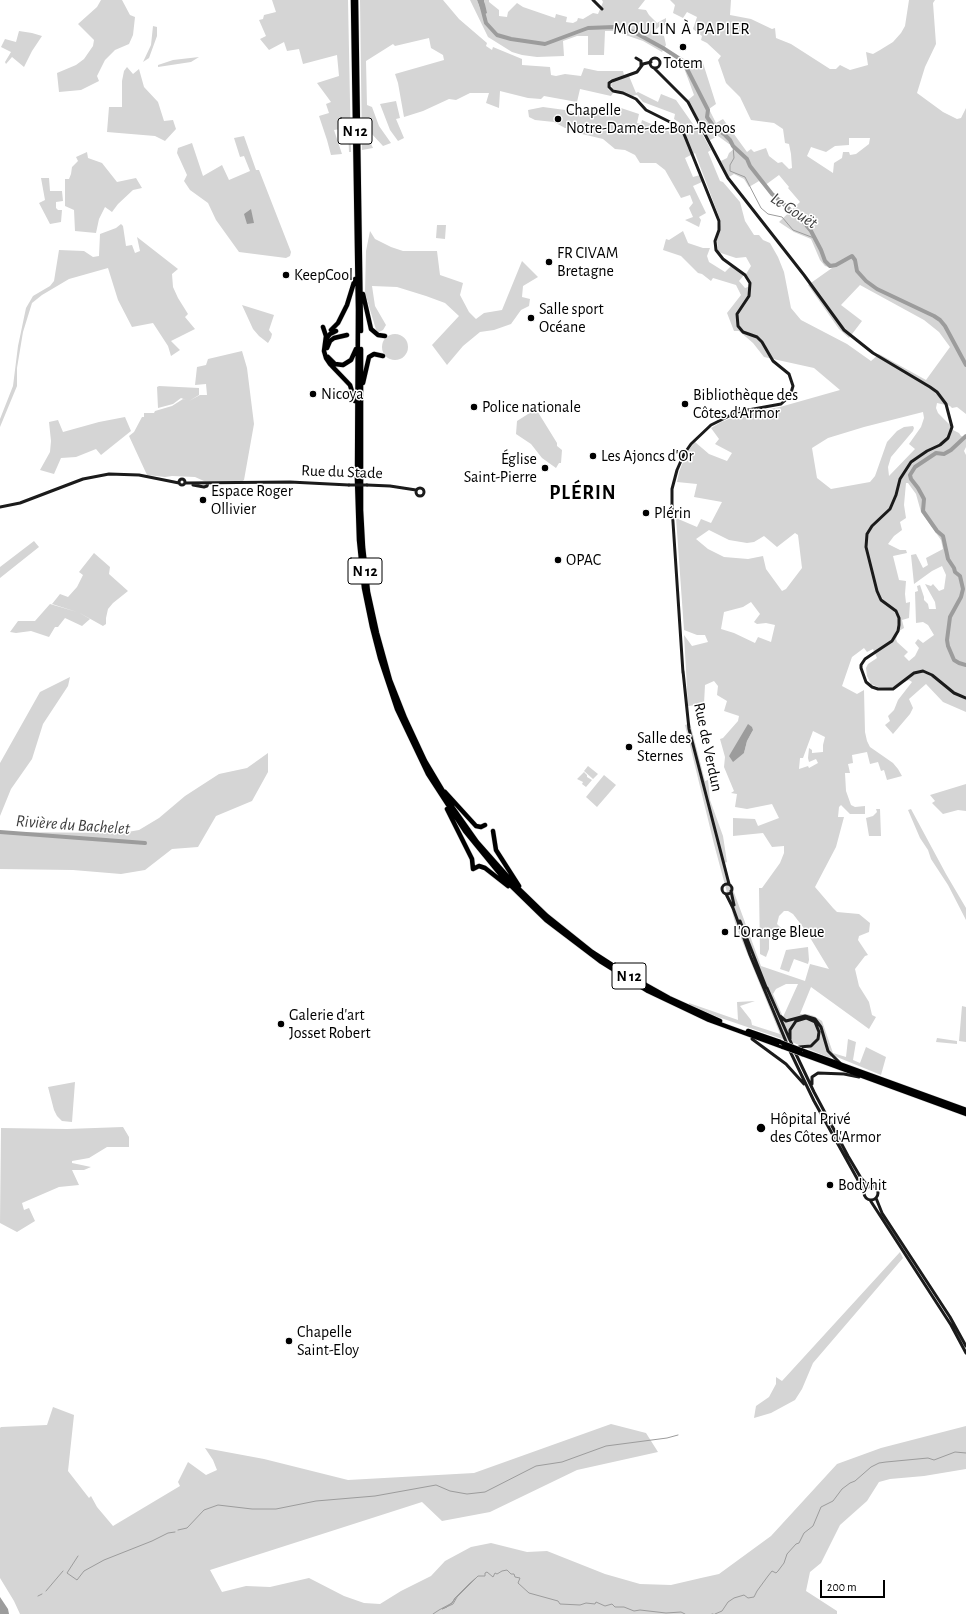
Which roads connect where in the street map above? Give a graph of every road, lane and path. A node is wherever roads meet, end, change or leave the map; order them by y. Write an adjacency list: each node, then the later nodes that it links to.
1 (353, 0): 5 (highway, N 12)
2 (356, 0): 5 (highway, N 12)
3 (593, 0): 4 (main road)
4 (602, 9)
5 (355, 20): 11 (highway, N 12)
6 (636, 58): 7 (main road)
7 (643, 65): 8 (main road); 31 (main road, Rue de Verdun)
8 (652, 65): 9 (main road); 9 (main road); 10 (main road)
9 (659, 67): 10 (main road)
10 (660, 75): 26 (main road)
11 (359, 272): 13 (highway); 16 (highway); 18 (highway, N 12); 20 (highway, N 12)
12 (323, 327): 17 (highway)
13 (331, 330)
14 (336, 331): 17 (highway)
15 (347, 335): 18 (highway)
16 (385, 336)
17 (327, 338): 21 (highway)
18 (358, 343): 21 (highway, N 12)
19 (383, 356): 20 (highway)
20 (361, 395): 27 (highway, N 12)
21 (357, 419): 28 (highway, N 12)
22 (187, 482): 23 (main road); 23 (main road, Rue du Stade); 25 (main road, Rue du Stade)
23 (207, 485): 24 (main road, Rue du Stade, bridge)
24 (416, 490)
25 (0, 506)
26 (966, 698)
27 (437, 782): 29 (highway); 36 (highway, N 12)
28 (443, 798): 37 (highway, N 12); 37 (highway)
29 (485, 825)
30 (493, 831): 36 (highway)
31 (725, 872): 32 (main road, Rue de Verdun); 33 (main road, Rue de Verdun)
32 (729, 884): 33 (main road); 34 (main road)
33 (724, 885): 35 (main road)
34 (731, 891): 35 (main road); 39 (main road)
35 (726, 894): 38 (main road)
36 (524, 895): 43 (highway, N 12)
37 (526, 901): 41 (highway, N 12)
38 (757, 973): 39 (main road); 49 (main road)
39 (766, 988): 40 (main road)
40 (777, 1012): 44 (main road); 46 (main road)
41 (739, 1031): 42 (highway); 43 (highway, N 12)
42 (752, 1039): 49 (main road)
43 (781, 1045): 44 (highway, N 12, bridge); 45 (highway, N 12, bridge)
44 (791, 1045): 45 (highway, N 12, bridge); 45 (main road); 48 (main road)
45 (801, 1050): 46 (highway, N 12); 47 (highway, N 12)
46 (842, 1064): 50 (highway, N 12)
47 (885, 1083): 48 (main road, N 12); 51 (highway, N 12)
48 (814, 1092): 52 (main road)
49 (814, 1101): 53 (main road)
50 (966, 1110)
51 (966, 1114)
52 (869, 1187): 53 (main road); 54 (main road)
53 (864, 1191): 55 (main road)
54 (876, 1198): 55 (main road); 56 (main road)
55 (870, 1200): 57 (main road)
56 (966, 1346)
57 (966, 1353)

